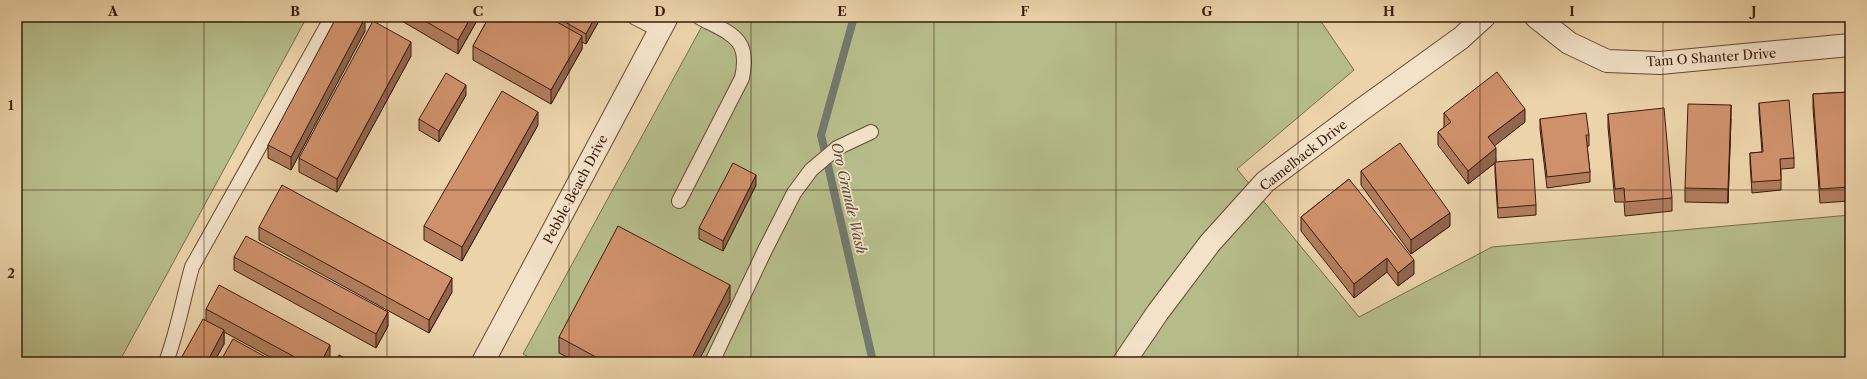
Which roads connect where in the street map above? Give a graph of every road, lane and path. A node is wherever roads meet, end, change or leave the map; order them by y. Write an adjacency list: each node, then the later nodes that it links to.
1 (332, 17): 10 (lane)
2 (634, 17): 6 (lane)
3 (699, 17): 9 (lane)
4 (1484, 17): 13 (street, Camelback Drive)
5 (1536, 17): 7 (street, Tam O Shanter Drive)
6 (663, 24): 11 (street, Pebble Beach Drive)
7 (1850, 45)
8 (871, 132): 12 (lane)
9 (679, 201)
10 (166, 362)
11 (483, 362)
12 (712, 362)
13 (1124, 362)

